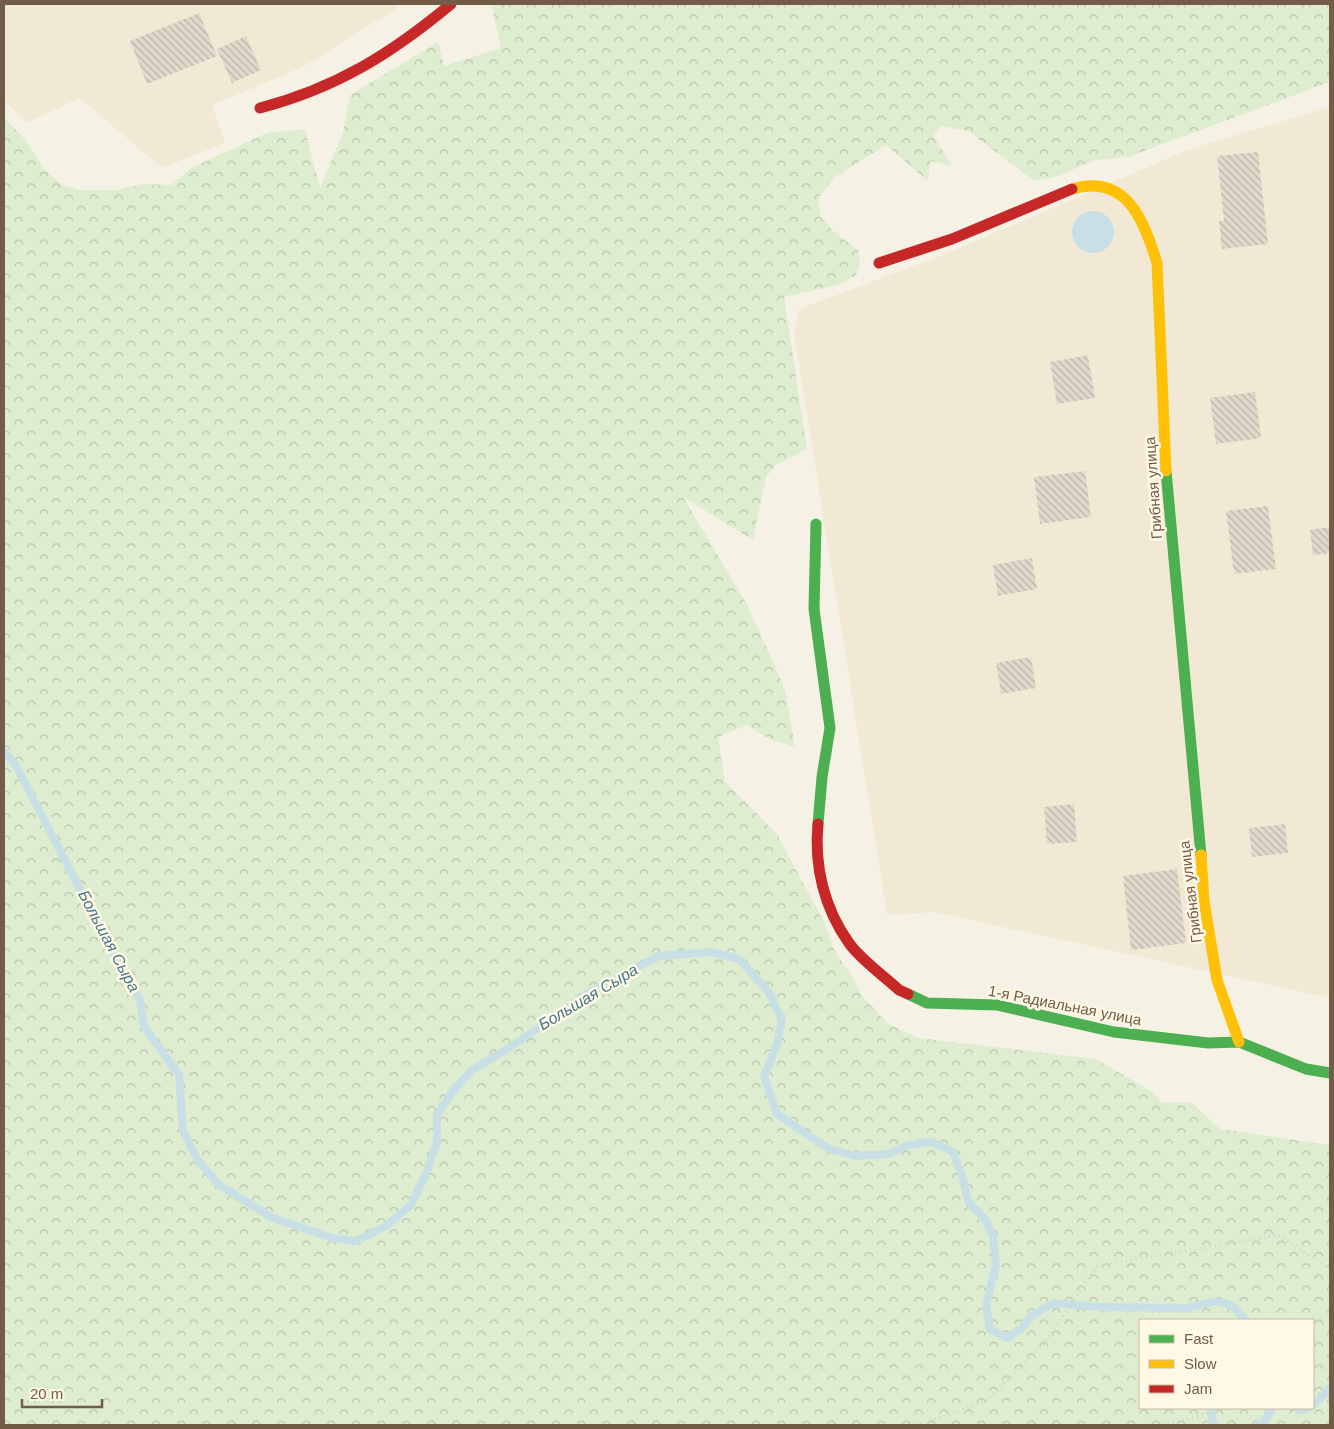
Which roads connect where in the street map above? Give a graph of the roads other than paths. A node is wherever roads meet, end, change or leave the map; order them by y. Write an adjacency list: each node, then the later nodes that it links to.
1 (451, 4): 2 (street)
2 (260, 108)
3 (879, 263): 5 (street, Грибная улица)
4 (816, 524): 5 (street, 1-я Радиальная улица)
5 (1239, 1042): 6 (street, 1-я Радиальная улица)
6 (1330, 1074)

